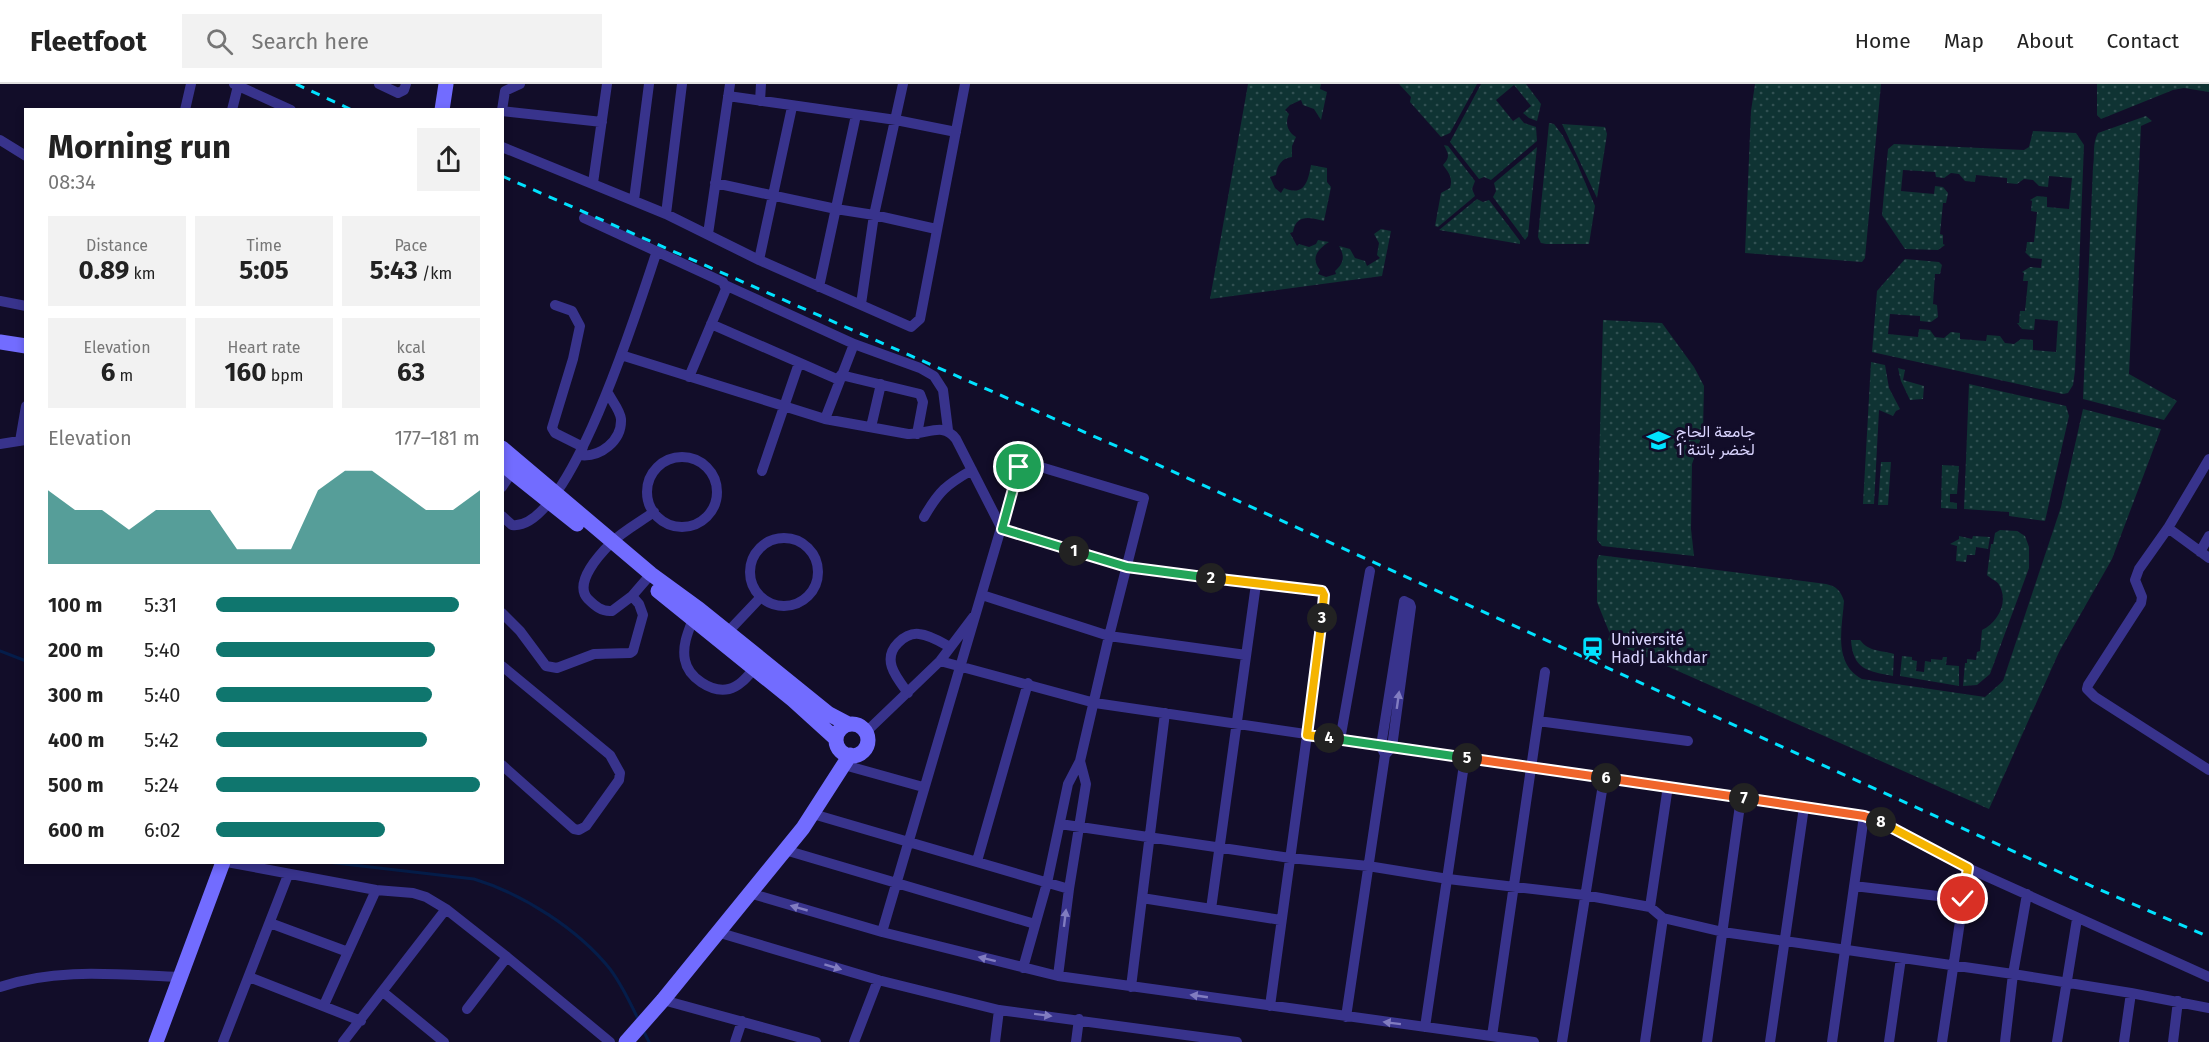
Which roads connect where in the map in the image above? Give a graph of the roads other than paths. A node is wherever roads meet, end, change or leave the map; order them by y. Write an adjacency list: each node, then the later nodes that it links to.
1 (191, 84): 17 (street)
2 (379, 84): 3 (street)
3 (406, 84)
4 (446, 84): 20 (main road)
5 (520, 84): 21 (street)
6 (608, 84): 25 (street)
7 (649, 84): 33 (street)
8 (682, 84): 35 (street)
9 (730, 84): 14 (street)
10 (761, 84): 15 (street)
11 (903, 84): 24 (street)
12 (965, 84): 26 (street)
13 (236, 85): 18 (street); 19 (street)
14 (728, 96): 15 (street); 31 (street)
15 (760, 101): 16 (street)
16 (792, 107): 23 (street); 32 (street)
17 (185, 108)
18 (232, 108)
19 (287, 108)
20 (442, 108)
21 (502, 108)
22 (504, 110): 25 (street)
23 (856, 115): 24 (street); 34 (street)
24 (896, 120): 26 (street); 36 (street)
25 (602, 122): 30 (street)
26 (956, 132): 38 (street)
27 (0, 140): 29 (street)
28 (504, 148): 30 (street)
29 (24, 155)
30 (593, 183): 33 (street)
31 (715, 183): 32 (street); 39 (street)
32 (773, 194): 34 (street); 41 (street)
33 (634, 200): 35 (street)
34 (836, 209): 36 (street); 43 (street)
35 (666, 214): 39 (street)
36 (874, 215): 38 (street); 45 (street)
37 (584, 218): 40 (street)
38 (936, 229): 45 (street)
39 (708, 234): 41 (street)
40 (657, 251): 42 (street); 52 (street)
41 (759, 260): 43 (street)
42 (725, 285): 48 (street); 50 (street)
43 (819, 287): 45 (street)
44 (0, 301): 47 (street)
45 (861, 303)
46 (555, 305): 66 (street)
47 (24, 306)
48 (711, 324): 53 (street); 54 (street)
49 (0, 342): 51 (main road)
50 (854, 344): 55 (street); 61 (street)
51 (24, 346)
52 (621, 355): 54 (street); 57 (street)
53 (799, 363): 55 (street); 58 (street)
54 (689, 377): 58 (street)
55 (840, 378): 56 (street); 59 (street)
56 (881, 384): 60 (street); 62 (street)
57 (608, 393): 66 (street); 66 (street)
58 (785, 406): 59 (street); 70 (street)
59 (825, 419): 60 (street)
60 (871, 427): 62 (street)
61 (948, 430): 62 (street); 69 (street)
62 (917, 434)
63 (23, 441): 64 (street)
64 (0, 444)
65 (504, 450): 71 (main road)
66 (581, 451): 71 (street)
67 (2209, 459): 75 (street)
68 (507, 468): 71 (main road)
69 (972, 470): 73 (street); 76 (street)
70 (762, 471)
71 (552, 497): 74 (street); 78 (main road)
72 (654, 512): 72 (street); 78 (street)
73 (924, 517)
74 (504, 518)
75 (2168, 528): 79 (street); 117 (street)
76 (1002, 529): 80 (street); 80 (street); 84 (street)
77 (2209, 536): 79 (street)
78 (609, 545): 82 (main road); 85 (street)
79 (2204, 555)
80 (1127, 567): 83 (street); 90 (street)
81 (1370, 571): 109 (street)
82 (649, 577): 85 (street); 89 (main road); 91 (main road)
83 (1256, 584): 93 (street); 108 (street)
84 (982, 595): 87 (street); 90 (street)
85 (632, 596): 88 (street)
86 (761, 597): 86 (street); 91 (street)
87 (976, 613): 92 (street); 95 (street)
88 (504, 614)
89 (693, 619): 91 (main road); 97 (street)
90 (1109, 636): 93 (street); 101 (street)
91 (724, 637): 97 (main road); 104 (main road)
92 (950, 647): 94 (street); 100 (street)
93 (1246, 655): 105 (street)
94 (940, 661): 95 (street); 100 (street)
95 (962, 665): 99 (street); 120 (street)
96 (504, 668): 115 (street)
97 (754, 669): 107 (main road)
98 (1545, 672): 103 (street)
99 (1028, 683): 101 (street); 132 (street)
100 (908, 693): 106 (street)
101 (1095, 703): 102 (street); 113 (street)
102 (1165, 713): 105 (street); 127 (street)
103 (1538, 721): 110 (street); 116 (street)
104 (848, 724): 106 (main road); 107 (main road)
105 (1237, 725): 108 (street); 129 (street)
106 (866, 732): 114 (main road)
107 (832, 734): 114 (main road); 114 (main road)
108 (1307, 735): 109 (street); 131 (street)
109 (1340, 740): 111 (street)
110 (1688, 741)
111 (1386, 749): 111 (street, one-way to 111); 112 (street); 135 (street)
112 (1465, 758): 116 (street); 138 (street)
113 (1080, 761): 125 (street); 126 (street)
114 (843, 766): 120 (street); 123 (main road)
115 (504, 767)
116 (1532, 768): 118 (street); 142 (street)
117 (2209, 770)
118 (1604, 778): 119 (street); 147 (street)
119 (1668, 786): 121 (street); 150 (street)
120 (923, 787): 128 (street)
121 (1740, 798): 122 (street); 160 (street)
122 (1804, 807): 124 (street); 161 (street)
123 (813, 814): 128 (street); 130 (main road)
124 (1864, 816): 136 (street); 141 (street)
125 (1060, 824): 126 (street); 140 (street)
126 (1080, 827): 127 (street); 143 (street)
127 (1150, 837): 129 (street); 148 (street)
128 (907, 841): 132 (street); 139 (street)
129 (1219, 848): 131 (street); 152 (street)
130 (785, 850): 139 (street); 145 (main road)
131 (1290, 858): 135 (street); 155 (street)
132 (977, 861): 140 (street)
133 (224, 864): 170 (main road)
134 (235, 864): 137 (street)
135 (1368, 866): 138 (street); 186 (street)
136 (1968, 868): 146 (street); 149 (street)
137 (288, 875): 144 (street); 156 (street)
138 (1448, 879): 142 (street); 190 (street)
139 (895, 882): 157 (street); 159 (street)
140 (1047, 883): 143 (street); 157 (street)
141 (1854, 886): 149 (street); 162 (street)
142 (1515, 887): 147 (street); 192 (street)
143 (1069, 889): 169 (street, one-way to 143)
144 (376, 890): 151 (street); 163 (street)
145 (749, 893): 158 (main road); 159 (street, one-way to 145)
146 (2027, 894): 154 (street); 168 (street)
147 (1584, 895): 150 (street); 209 (street)
148 (1142, 898): 152 (street); 176 (street)
149 (1963, 899): 166 (street)
150 (1650, 907): 153 (street)
151 (446, 909): 164 (street); 177 (street)
152 (1211, 909): 155 (street)
153 (1663, 918): 160 (street); 210 (street)
154 (2077, 919): 172 (street); 174 (street)
155 (1281, 920): 182 (street)
156 (270, 923): 163 (street); 171 (street)
157 (1035, 924): 167 (street)
158 (717, 932): 173 (street, one-way to 173); 179 (main road)
159 (882, 932): 167 (street, one-way to 159)
160 (1723, 932): 161 (street); 211 (street)
161 (1784, 941): 162 (street); 212 (street)
162 (1845, 950): 165 (street); 213 (street)
163 (348, 952): 181 (street)
164 (507, 957): 184 (street); 200 (street)
165 (1901, 958): 166 (street); 214 (street)
166 (1955, 965): 168 (street); 215 (street)
167 (1023, 968): 169 (street)
168 (2013, 974): 174 (street); 216 (street)
169 (1058, 976): 176 (street)
170 (181, 977): 175 (street); 196 (main road)
171 (249, 977): 181 (street); 197 (street)
172 (2209, 977)
173 (878, 980): 185 (street); 203 (street)
174 (2066, 983): 178 (street); 217 (street)
175 (0, 987)
176 (1131, 987): 182 (street, one-way to 176)
177 (383, 992): 188 (street); 199 (street)
178 (2132, 993): 180 (street); 218 (street)
179 (663, 1000): 189 (street); 194 (main road)
180 (2178, 1001): 183 (street); 219 (street)
181 (324, 1005): 188 (street)
182 (1270, 1006): 186 (street)
183 (2209, 1008)
184 (467, 1009)
185 (999, 1010): 187 (street, one-way to 187); 204 (street)
186 (1346, 1017): 190 (street, one-way to 186)
187 (1079, 1019): 191 (street); 205 (street)
188 (361, 1021): 198 (street)
189 (742, 1021): 193 (street); 201 (street)
190 (1425, 1027): 192 (street)
191 (1149, 1030): 195 (street); 206 (street)
192 (1492, 1036): 208 (street)
193 (782, 1038): 202 (street)
194 (628, 1039)
195 (1216, 1040): 207 (street)
196 (156, 1042)
197 (223, 1042)
198 (343, 1042)
199 (444, 1042)
200 (610, 1042)
201 (735, 1042)
202 (816, 1042)
203 (854, 1042)
204 (995, 1042)
205 (1076, 1042)
206 (1147, 1042)
207 (1236, 1042)
208 (1534, 1042)
209 (1562, 1042)
210 (1645, 1042)
211 (1707, 1042)
212 (1770, 1042)
213 (1832, 1042)
214 (1890, 1042)
215 (1942, 1042)
216 (2005, 1042)
217 (2058, 1042)
218 (2124, 1042)
219 (2173, 1042)

